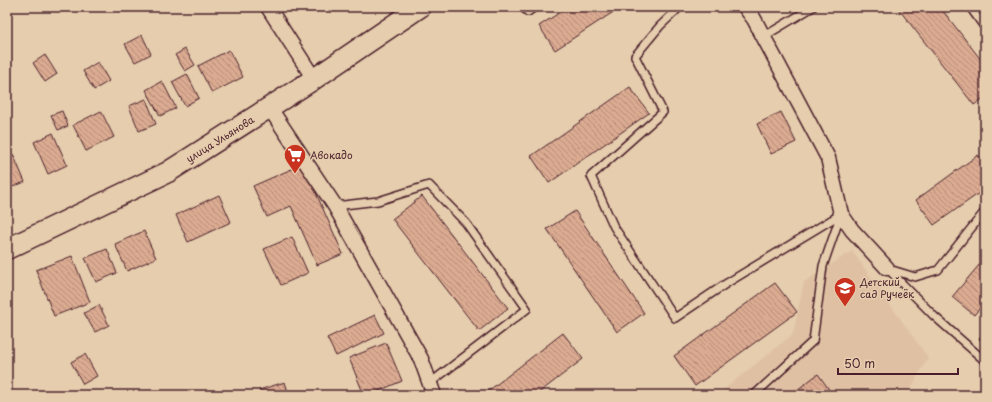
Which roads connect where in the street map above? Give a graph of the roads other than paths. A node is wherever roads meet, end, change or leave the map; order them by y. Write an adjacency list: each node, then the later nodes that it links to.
1 (268, 7): 11 (street)
2 (420, 7): 11 (main road, улица Ульянова)
3 (522, 7): 4 (lane)
4 (535, 7)
5 (680, 7): 15 (lane)
6 (745, 7): 10 (street)
7 (813, 7): 10 (lane)
8 (970, 7): 9 (lane)
9 (985, 28)
10 (764, 37): 15 (street)
11 (314, 80): 12 (main road, улица Ульянова)
12 (270, 108): 13 (street); 16 (main road, улица Ульянова)
13 (335, 206): 19 (street); 19 (lane)
14 (985, 211): 17 (lane)
15 (841, 214): 17 (street); 20 (lane)
16 (7, 249)
17 (887, 268): 18 (lane)
18 (985, 361)
19 (432, 389)
20 (754, 395)

